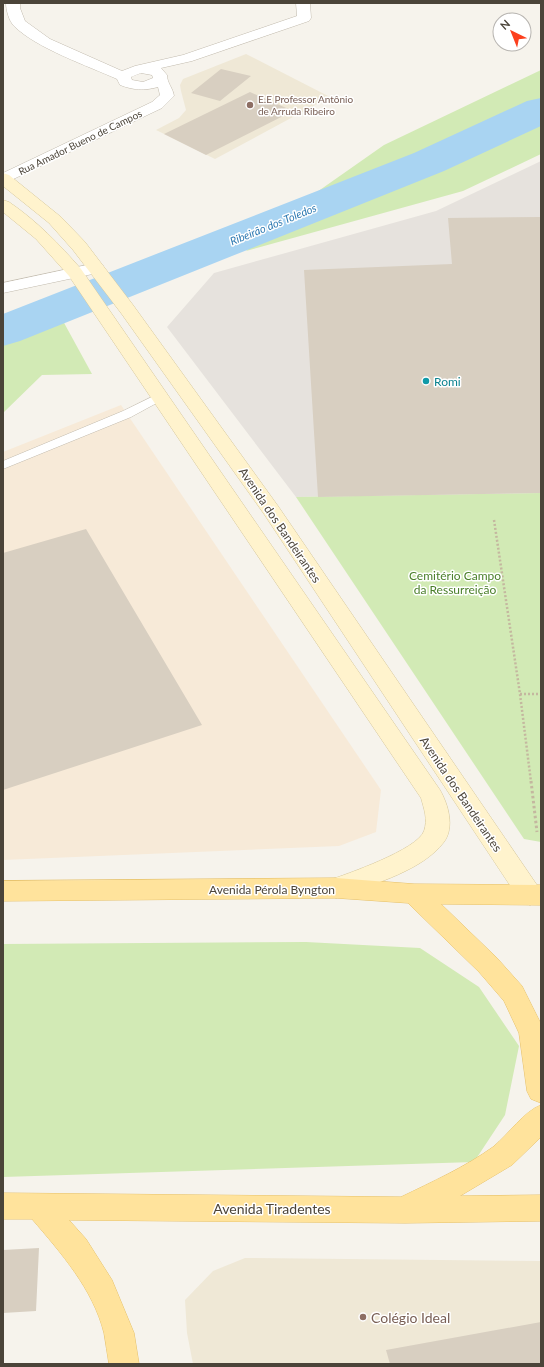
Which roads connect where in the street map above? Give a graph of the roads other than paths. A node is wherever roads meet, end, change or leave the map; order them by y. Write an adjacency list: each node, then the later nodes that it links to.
1 (13, 3): 5 (street)
2 (303, 3): 3 (street)
3 (187, 58): 4 (street); 6 (street)
4 (140, 69): 5 (street); 6 (street)
5 (124, 77): 7 (street)
6 (160, 77): 7 (street); 8 (street, Rua Amador Bueno de Campos)
7 (142, 86): 8 (street, Rua Amador Bueno de Campos)
8 (157, 105): 9 (street, Rua Amador Bueno de Campos)
9 (3, 178): 11 (main road, Avenida dos Bandeirantes)
10 (3, 205): 12 (main road)
11 (96, 268): 12 (street); 19 (main road, Avenida dos Bandeirantes)
12 (75, 273): 13 (street); 14 (main road)
13 (3, 288)
14 (160, 397): 15 (lane); 16 (main road)
15 (3, 466)
16 (336, 888): 17 (main road, Avenida Pérola Byngton); 18 (main road, Avenida Pérola Byngton)
17 (3, 891)
18 (414, 894): 19 (main road, Avenida Pérola Byngton); 20 (main road)
19 (537, 900)
20 (541, 1091)
21 (541, 1117): 25 (main road)
22 (3, 1206): 23 (main road, Avenida Tiradentes)
23 (39, 1206): 25 (main road, Avenida Tiradentes); 26 (main road)
24 (541, 1208): 25 (main road, Avenida Tiradentes)
25 (405, 1210)
26 (124, 1364)

